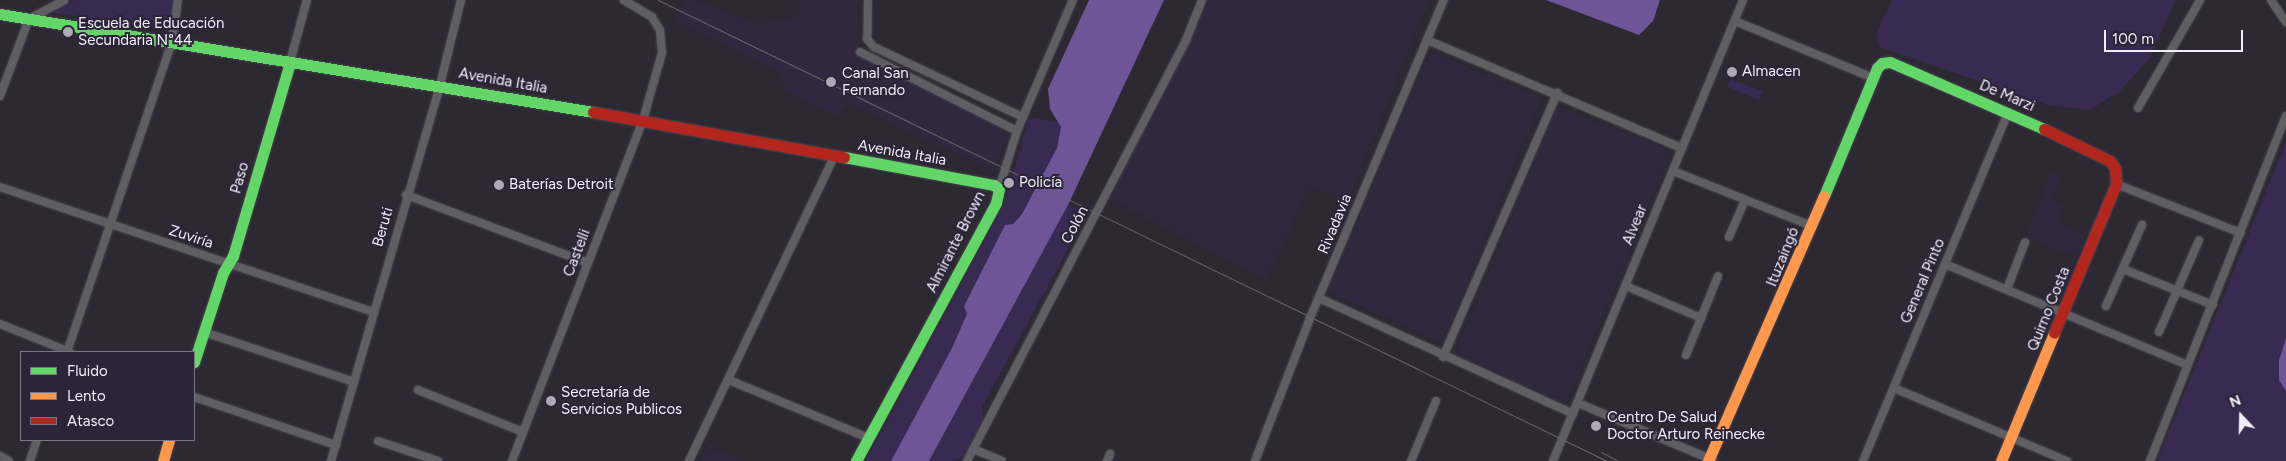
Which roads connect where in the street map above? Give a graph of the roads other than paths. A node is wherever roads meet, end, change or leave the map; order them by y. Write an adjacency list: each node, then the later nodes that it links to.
1 (64, 0): 14 (street)
2 (178, 0): 18 (street)
3 (307, 0): 20 (street, Paso)
4 (461, 0): 23 (street, Beruti)
5 (624, 0): 30 (street, Castelli)
6 (868, 0): 29 (street)
7 (1073, 0): 29 (street, Almirante Brown)
8 (1202, 0): 86 (street, Colón)
9 (1444, 0): 17 (street, Rivadavia)
10 (1743, 0): 15 (street, Alvear)
11 (2200, 0): 26 (street)
12 (2271, 0): 16 (street)
13 (0, 14): 14 (street, Avenida Italia)
14 (29, 19): 18 (street, Avenida Italia); 25 (street)
15 (1735, 21): 22 (street); 32 (street, Alvear)
16 (2286, 22)
17 (1427, 40): 24 (street); 56 (street, Rivadavia)
18 (172, 41): 20 (street, Avenida Italia); 41 (street)
19 (860, 52): 31 (street)
20 (290, 62): 23 (street, Avenida Italia); 49 (street, Paso)
21 (1882, 63): 22 (street, Ituzaingó); 27 (street, De Marzi)
22 (1874, 78): 43 (street, Ituzaingó)
23 (440, 85): 30 (street, Avenida Italia); 39 (street, Beruti)
24 (1557, 93): 32 (street); 68 (street)
25 (0, 96)
26 (2138, 108)
27 (2008, 112): 34 (street, De Marzi); 50 (street, General Pinto)
28 (2286, 116): 44 (street)
29 (1023, 117): 31 (street, Almirante Brown)
30 (643, 120): 33 (street, Avenida Italia); 48 (street, Castelli)
31 (1017, 131): 38 (street, Almirante Brown)
32 (1682, 148): 35 (street, Alvear)
33 (834, 157): 38 (street, Avenida Italia); 71 (street)
34 (2115, 168): 36 (street, Quirno Costa)
35 (1672, 171): 40 (street); 53 (street, Alvear)
36 (2116, 184): 44 (street); 60 (street, Quirno Costa)
37 (0, 187): 41 (street, Zuviría)
38 (998, 189): 80 (street, Almirante Brown)
39 (406, 194): 48 (street); 59 (street, Beruti)
40 (1745, 200): 43 (street); 45 (street)
41 (109, 224): 49 (street, Zuviría); 66 (street)
42 (2142, 225): 51 (street)
43 (1812, 226): 88 (street, Ituzaingó)
44 (2241, 233): 57 (street)
45 (1729, 237)
46 (2199, 240): 55 (street)
47 (2025, 242): 54 (street)
48 (588, 263): 79 (street, Castelli)
49 (228, 264): 59 (street, Zuviría); 63 (street, Paso)
50 (1945, 264): 54 (street); 73 (street, General Pinto)
51 (2123, 268): 55 (street); 58 (street)
52 (1718, 276): 61 (street)
53 (1626, 286): 61 (street); 77 (street, Alvear)
54 (2007, 289): 60 (street)
55 (2177, 291): 57 (street); 64 (street)
56 (1319, 298): 68 (street); 99 (street, Rivadavia)
57 (2213, 305): 70 (street)
58 (2106, 306)
59 (373, 312): 72 (street, Beruti)
60 (2064, 312): 70 (street); 81 (street, Quirno Costa)
61 (1701, 318): 67 (street)
62 (0, 324): 65 (street)
63 (204, 332): 69 (street, Paso); 72 (street)
64 (2159, 332)
65 (66, 351)
66 (68, 351)
67 (1686, 355)
68 (1443, 357): 78 (street)
69 (195, 359)
70 (2188, 365): 105 (street)
71 (729, 380): 80 (street); 95 (street)
72 (354, 382): 85 (street, Beruti)
73 (1894, 388): 81 (street); 102 (street, General Pinto)
74 (418, 390): 79 (street)
75 (195, 397): 85 (street)
76 (1436, 402): 100 (street)
77 (1578, 403): 78 (street, Alvear); 88 (street)
78 (1573, 414): 101 (street, Alvear)
79 (523, 432): 94 (street, Castelli)
80 (868, 438): 96 (street, Almirante Brown)
81 (2011, 438): 103 (street, Quirno Costa); 104 (street)
82 (37, 441): 90 (street)
83 (169, 441): 91 (street)
84 (378, 441): 93 (street)
85 (336, 445): 92 (street, Beruti)
86 (973, 449): 97 (street, Colón); 98 (street)
87 (0, 456): 89 (street)
88 (1710, 460)
89 (9, 461)
90 (30, 461)
91 (163, 461)
92 (332, 461)
93 (438, 461)
94 (512, 461)
95 (689, 461)
96 (856, 461)
97 (967, 461)
98 (1002, 461)
99 (1255, 461)
100 (1411, 461)
101 (1553, 461)
102 (1863, 461)
103 (2002, 461)
104 (2067, 461)
105 (2150, 461)

